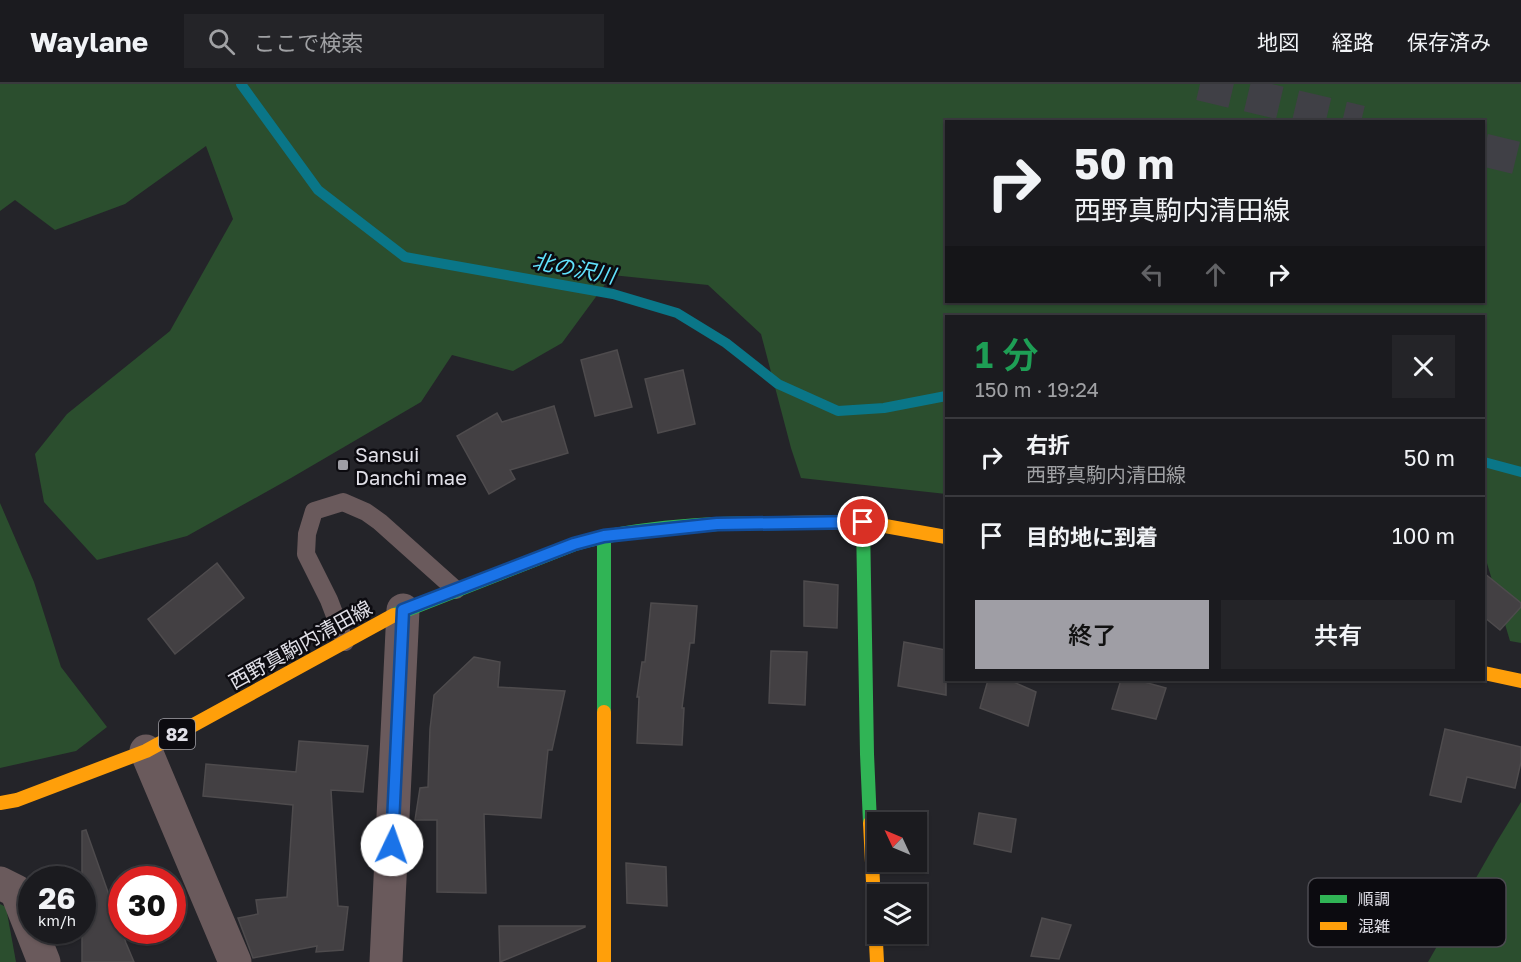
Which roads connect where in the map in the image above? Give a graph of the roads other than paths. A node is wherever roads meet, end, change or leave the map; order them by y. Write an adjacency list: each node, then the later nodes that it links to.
1 (863, 522): 2 (main road, 西野真駒内清田線 / 82); 3 (main road, 西野真駒内清田線 / 82); 16 (main road)
2 (604, 536): 4 (main road, 西野真駒内清田線 / 82); 15 (main road)
3 (945, 537)
4 (456, 590): 5 (main road, 西野真駒内清田線 / 82); 6 (lane)
5 (403, 610): 6 (main road, 西野真駒内清田線 / 82); 14 (street)
6 (345, 642): 9 (main road, 西野真駒内清田線 / 82)
7 (1485, 673): 8 (main road)
8 (1521, 681)
9 (146, 751): 10 (main road, 西野真駒内清田線 / 82); 13 (street)
10 (0, 803)
11 (0, 883): 12 (street)
12 (45, 962)
13 (235, 962)
14 (386, 962)
15 (604, 962)
16 (878, 962)

